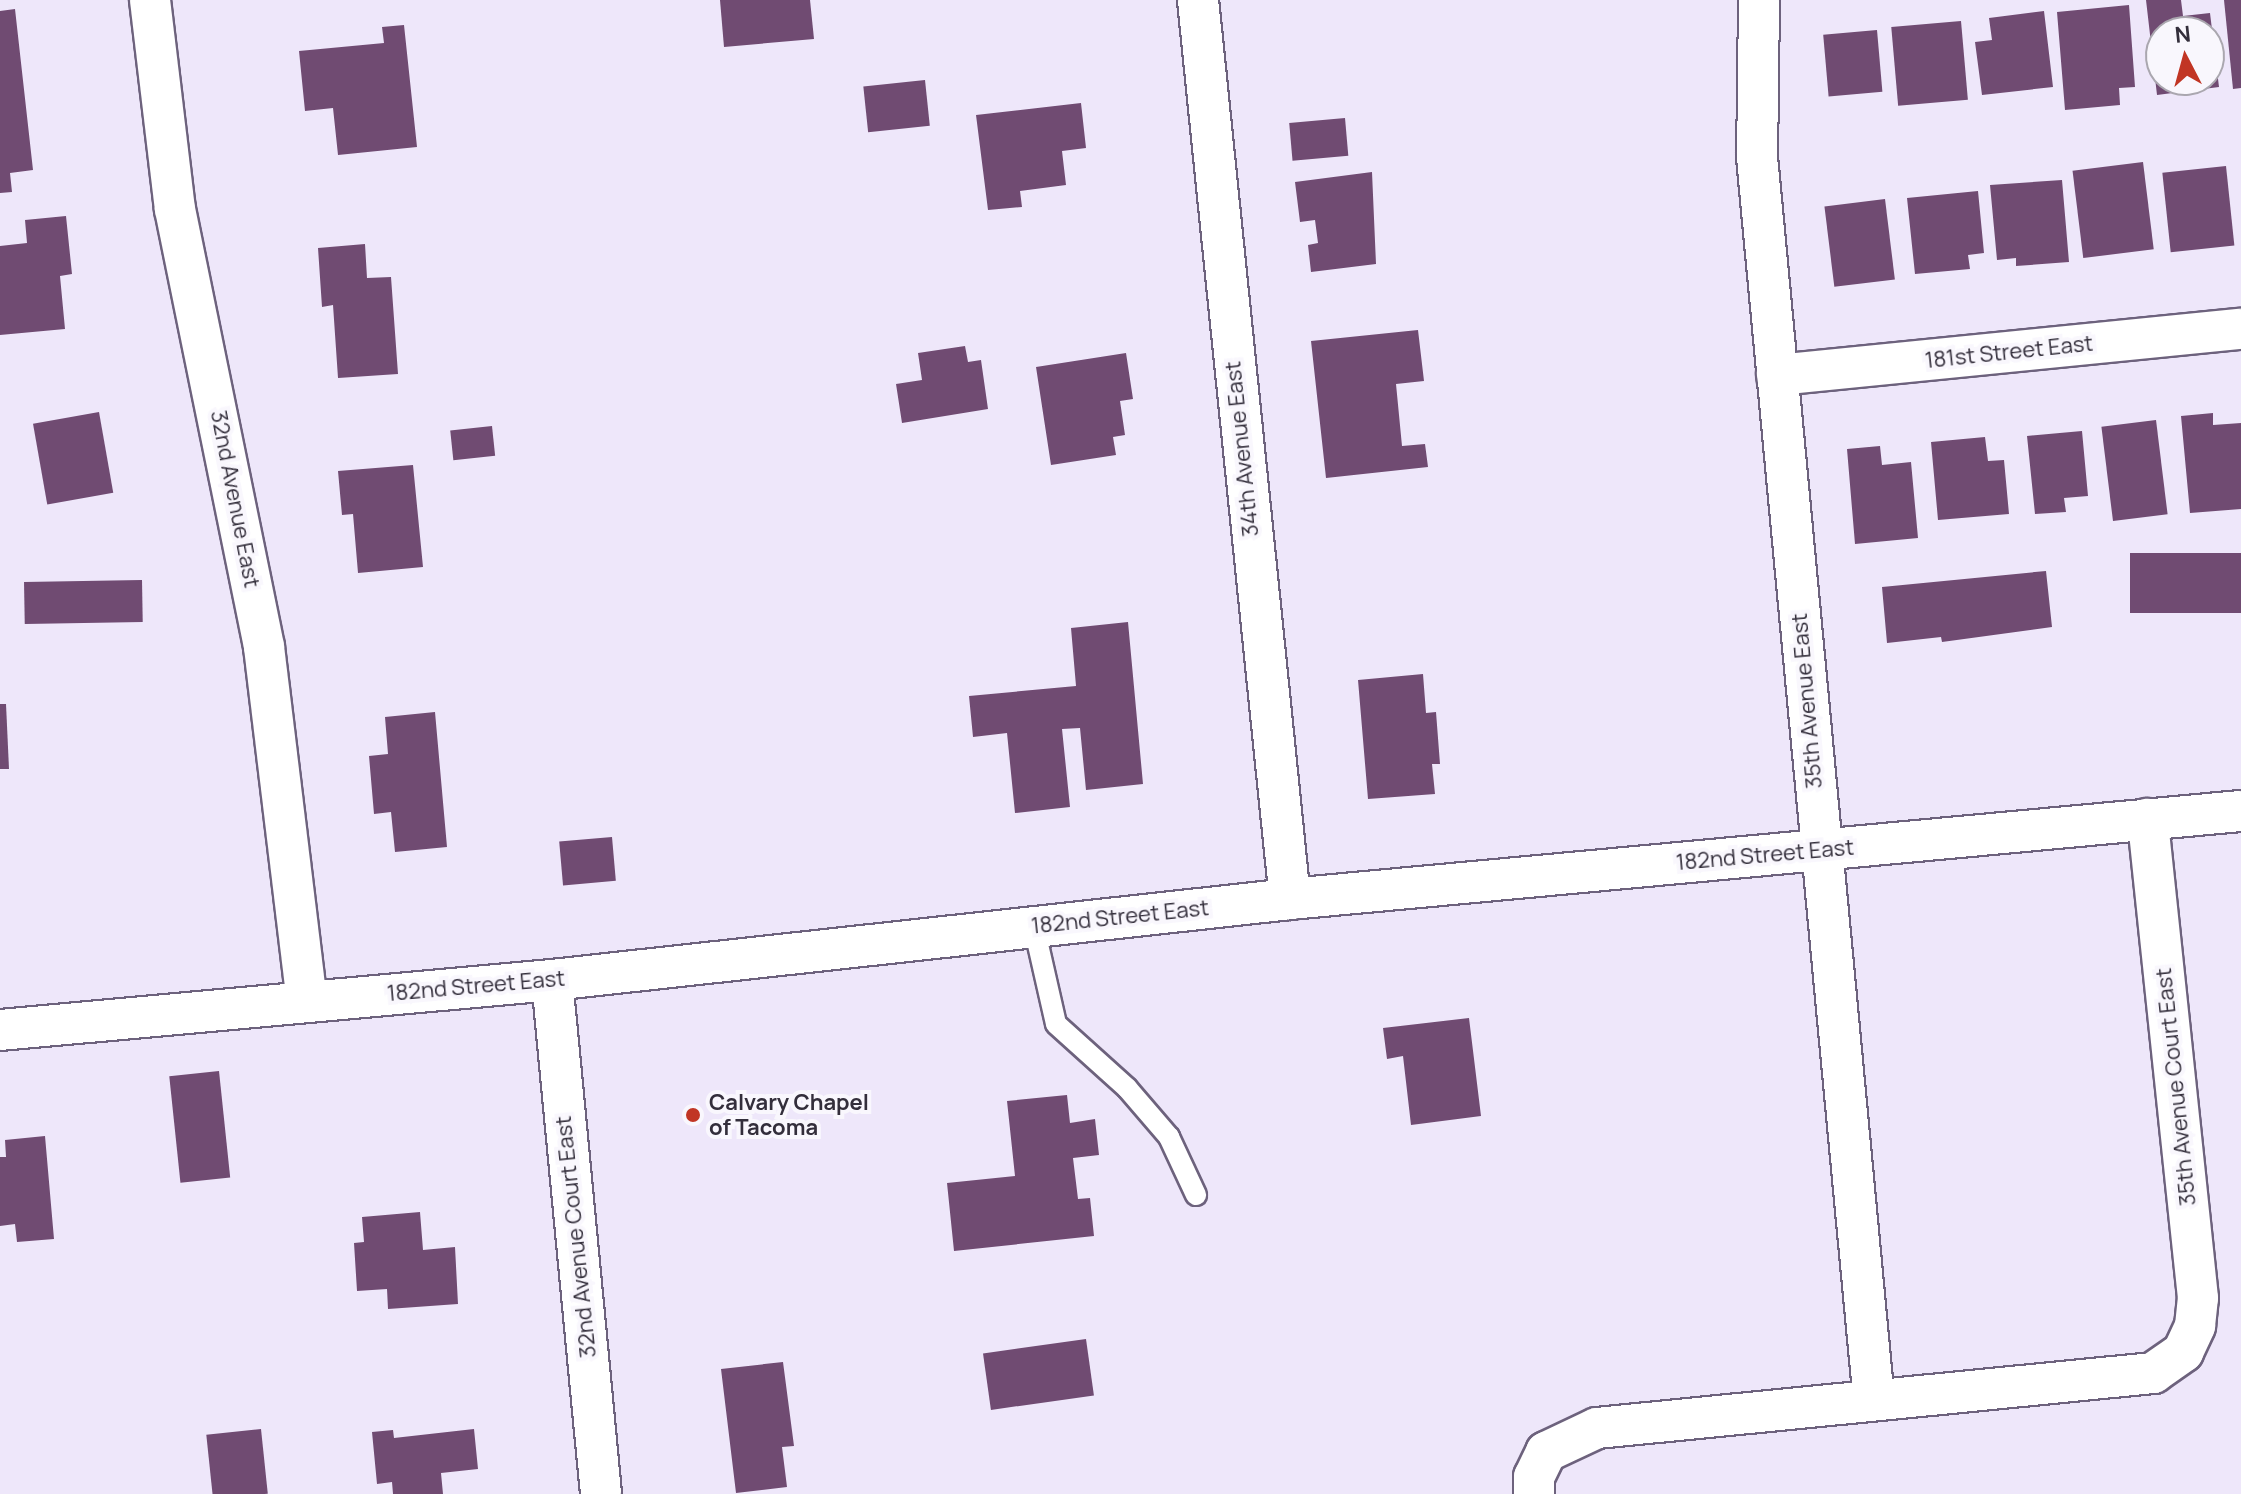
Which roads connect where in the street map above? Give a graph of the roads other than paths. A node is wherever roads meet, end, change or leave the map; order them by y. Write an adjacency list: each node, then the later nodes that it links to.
1 (150, 0): 12 (street, 32nd Avenue East)
2 (1198, 0): 9 (street, 34th Avenue East)
3 (1759, 0): 5 (street, 35th Avenue East)
4 (2241, 329): 5 (street, 181st Street East)
5 (1777, 375): 8 (street, 35th Avenue East)
6 (2241, 811): 7 (street, 182nd Street East)
7 (2148, 819): 8 (street, 182nd Street East); 15 (street, 35th Avenue Court East)
8 (1821, 849): 9 (street, 182nd Street East); 15 (street, 35th Avenue East)
9 (1290, 899): 10 (street, 182nd Street East)
10 (1034, 927): 11 (street, 182nd Street East); 14 (lane)
11 (552, 980): 12 (street, 182nd Street East); 16 (street, 32nd Avenue Court East)
12 (307, 1001): 13 (street, 182nd Street East)
13 (0, 1030)
14 (1196, 1195)
15 (1874, 1401): 17 (street)
16 (601, 1494)
17 (1534, 1494)

